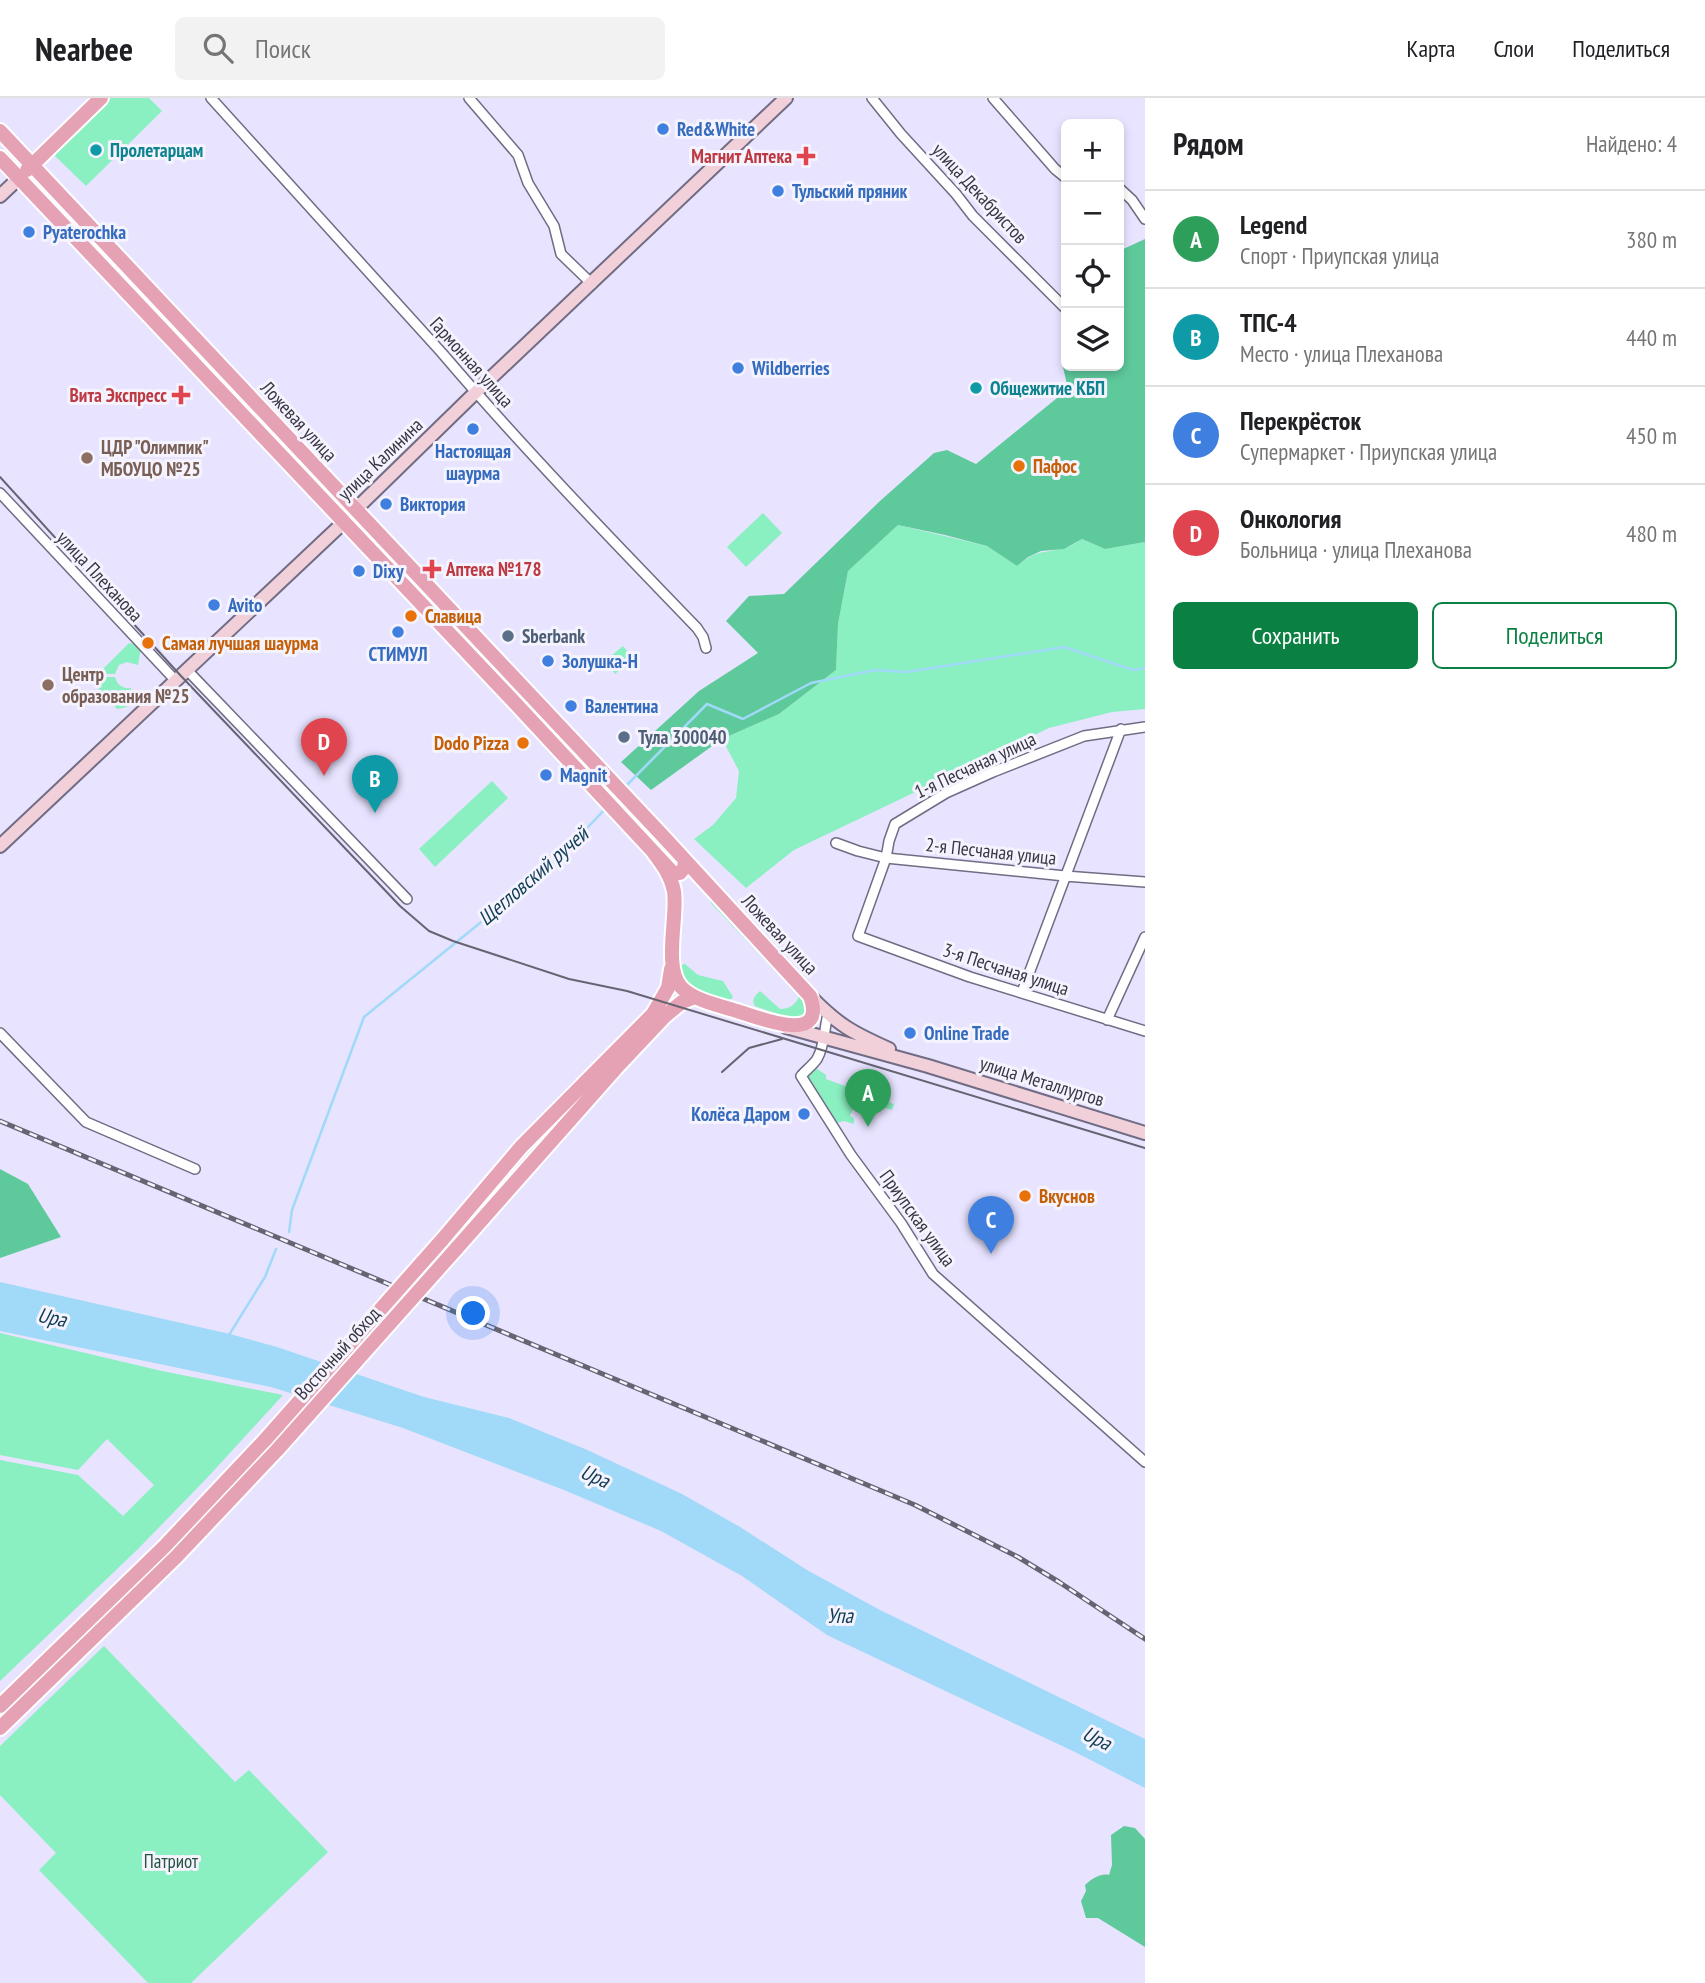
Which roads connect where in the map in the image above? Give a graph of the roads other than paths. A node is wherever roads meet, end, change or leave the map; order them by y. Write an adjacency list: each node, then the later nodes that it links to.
1 (101, 98): 9 (main road)
2 (211, 98): 17 (street, Гармонная улица)
3 (469, 98): 15 (street)
4 (786, 98): 15 (street, улица Калинина)
5 (872, 98): 16 (street, улица Декабристов)
6 (993, 98): 10 (street)
7 (0, 131): 9 (main road, Ложевая улица)
8 (0, 158): 11 (main road, Ложевая улица)
9 (32, 166): 11 (main road); 19 (main road, Ложевая улица)
10 (1061, 174)
11 (19, 178): 13 (street); 20 (main road, Ложевая улица)
12 (1124, 193): 14 (street)
13 (0, 196)
14 (1145, 219)
15 (592, 284): 17 (street, улица Калинина)
16 (1065, 308)
17 (475, 393): 19 (street, улица Калинина); 21 (street, Гармонная улица)
18 (0, 494): 23 (street, улица Плеханова)
19 (355, 510): 20 (main road, улица Калинина); 26 (main road, Ложевая улица)
20 (344, 522): 22 (street, улица Калинина); 27 (main road, Ложевая улица)
21 (706, 648)
22 (187, 670): 23 (street, улица Калинина); 35 (street)
23 (176, 681): 29 (street, улица Калинина)
24 (1145, 727): 25 (street, 1-я Песчаная улица)
25 (1121, 729): 31 (street, 1-я Песчаная улица); 33 (street)
26 (600, 769): 27 (main road); 32 (main road, Ложевая улица)
27 (586, 780): 30 (main road, Ложевая улица)
28 (836, 843): 31 (street, 2-я Песчаная улица)
29 (0, 846)
30 (654, 853): 32 (main road, Ложевая улица); 38 (main road, Ложевая улица)
31 (886, 858): 33 (street, 2-я Песчаная улица); 36 (street, 1-я Песчаная улица)
32 (685, 861): 40 (main road, Ложевая улица)
33 (1065, 876): 34 (street, 2-я Песчаная улица); 39 (street)
34 (1145, 882)
35 (407, 899)
36 (858, 936): 39 (street, 3-я Песчаная улица)
37 (1145, 937): 43 (street)
38 (672, 964): 41 (main road); 52 (main road, Восточный обход, bridge)
39 (1022, 992): 43 (street, 3-я Песчаная улица)
40 (810, 996): 42 (street, улица Металлургов); 44 (main road, Ложевая улица)
41 (695, 997): 44 (main road); 53 (main road, Восточный обход, bridge)
42 (828, 1014): 47 (street, Приупская улица); 48 (street, улица Металлургов)
43 (1107, 1020): 45 (street, 3-я Песчаная улица)
44 (782, 1025): 47 (street, улица Металлургов)
45 (1145, 1031)
46 (0, 1033): 50 (street)
47 (824, 1038): 48 (street, улица Металлургов); 51 (street, Приупская улица)
48 (928, 1066): 49 (street, улица Металлургов)
49 (1145, 1133)
50 (195, 1169)
51 (1145, 1462)
52 (0, 1706)
53 (0, 1728)

